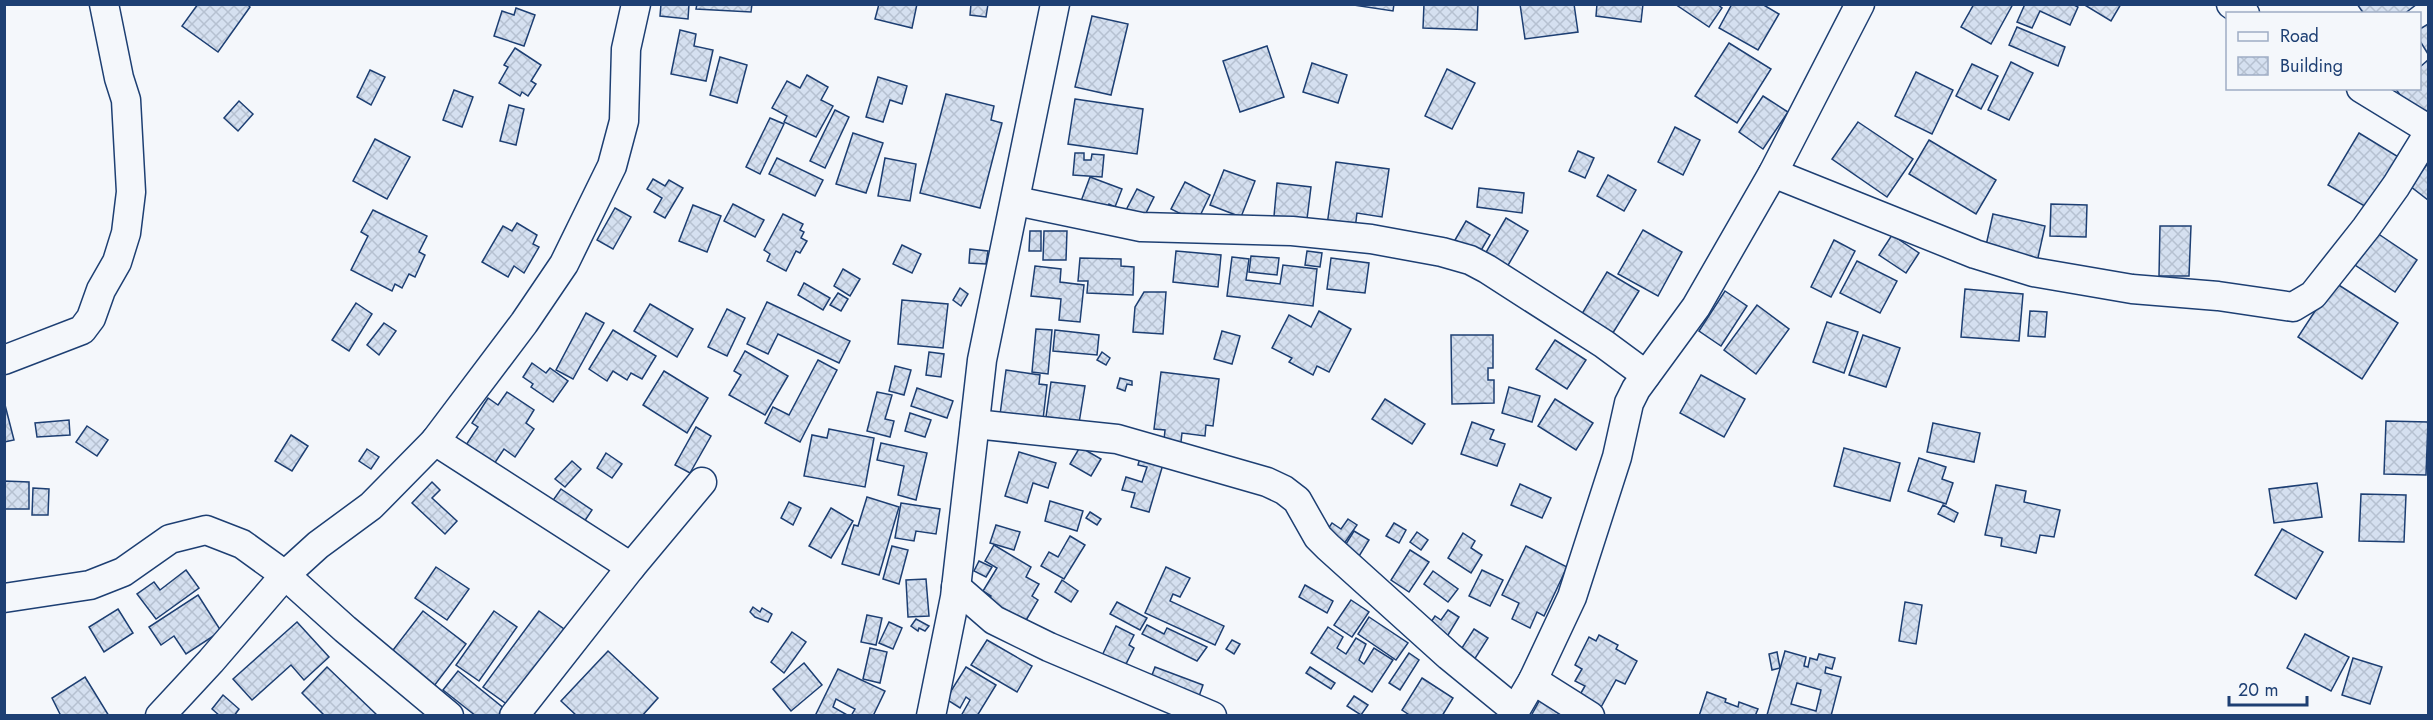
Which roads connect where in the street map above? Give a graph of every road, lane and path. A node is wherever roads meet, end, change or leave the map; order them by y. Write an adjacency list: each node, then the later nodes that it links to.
1 (104, 4): 10 (street)
2 (636, 4): 13 (street)
3 (1054, 4): 9 (street)
4 (1860, 4): 8 (street)
5 (2364, 90): 6 (street)
6 (2428, 129)
7 (2428, 134): 8 (street)
8 (1773, 173): 11 (street)
9 (1016, 201): 11 (street); 12 (street)
10 (4, 360)
11 (1646, 375): 19 (street)
12 (975, 424): 17 (street); 20 (street)
13 (435, 441): 15 (street); 16 (street)
14 (702, 482): 15 (street)
15 (631, 567): 23 (street)
16 (285, 575): 18 (street); 21 (street); 22 (street)
17 (956, 587): 24 (street); 25 (street)
18 (4, 598)
19 (1533, 680): 20 (street); 26 (street)
20 (1514, 713)
21 (160, 716)
22 (449, 716)
23 (514, 716)
24 (931, 716)
25 (1212, 716)
26 (1590, 716)

